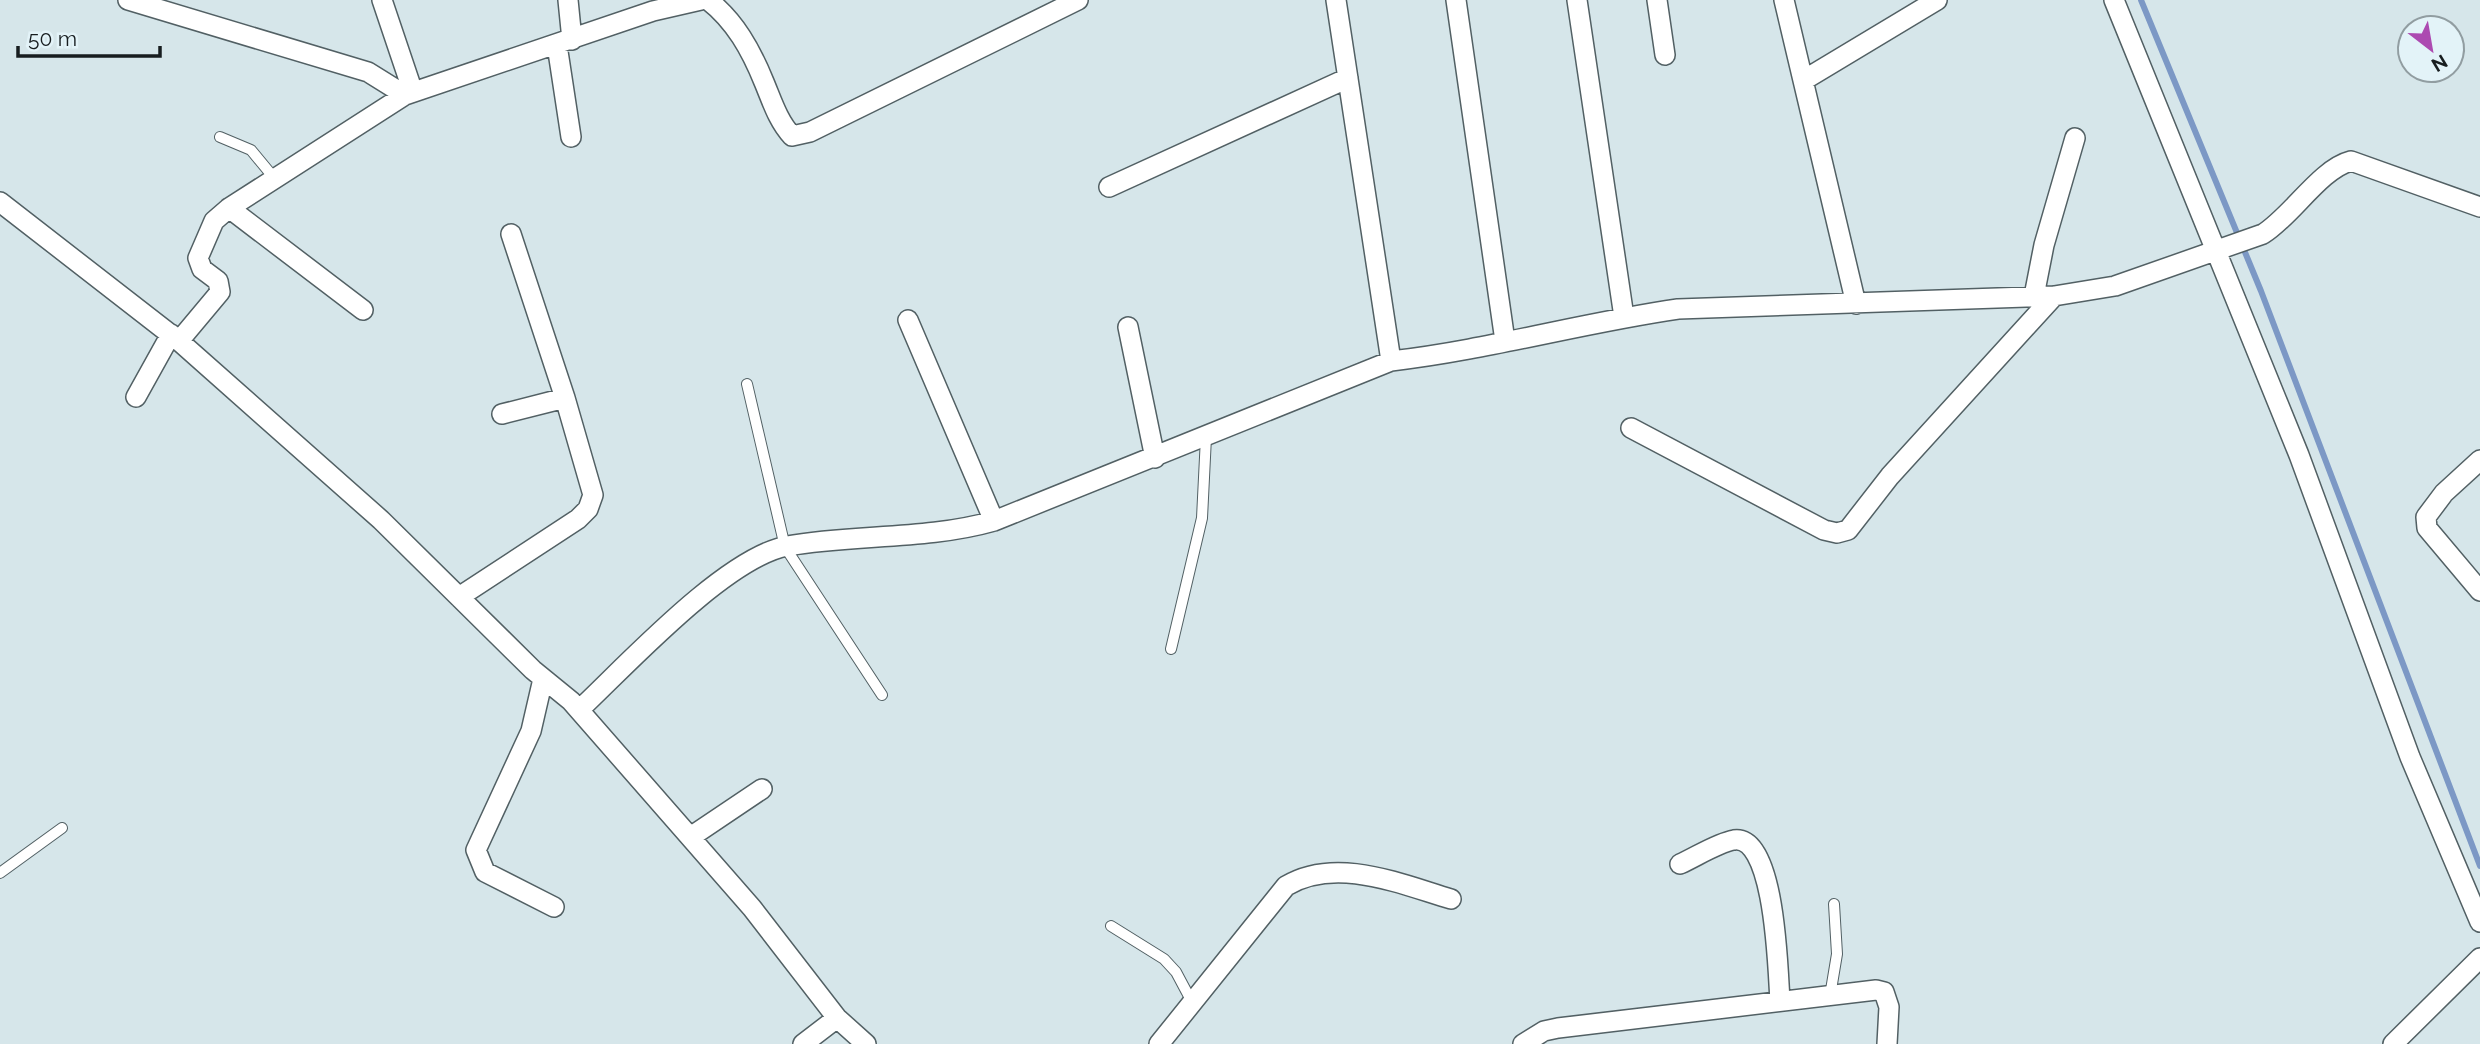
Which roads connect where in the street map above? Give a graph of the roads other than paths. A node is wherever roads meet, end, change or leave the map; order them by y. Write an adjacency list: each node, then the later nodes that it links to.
1 (128, 0): 18 (street)
2 (383, 0): 18 (street)
3 (568, 0): 14 (street)
4 (701, 0): 14 (street)
5 (708, 0): 6 (street)
6 (1078, 0)
7 (1336, 0): 16 (street)
8 (1456, 0): 36 (street)
9 (1577, 0): 32 (street)
10 (1657, 0): 15 (street)
11 (1784, 0): 17 (street)
12 (1937, 0): 17 (street)
13 (2115, 0): 28 (street)
14 (564, 43): 18 (street); 20 (street)
15 (1665, 55)
16 (1348, 78): 23 (street); 37 (street)
17 (1804, 80): 30 (street)
18 (409, 93): 22 (street)
19 (220, 137): 22 (lane)
20 (571, 137)
21 (2075, 138): 29 (street)
22 (275, 180): 26 (street)
23 (1109, 187)
24 (0, 202): 35 (street)
25 (2480, 207): 28 (street)
26 (229, 208): 31 (street); 35 (street)
27 (511, 234): 40 (street)
28 (2220, 251): 29 (street); 62 (street)
29 (2044, 296): 30 (street); 42 (street)
30 (1856, 304): 32 (street)
31 (363, 310)
32 (1624, 317): 36 (street)
33 (908, 320): 46 (street)
34 (1128, 327): 44 (street)
35 (175, 337): 39 (street); 49 (street)
36 (1505, 341): 37 (street)
37 (1391, 361): 43 (street)
38 (747, 384): 47 (lane)
39 (136, 397)
40 (565, 398): 41 (street); 49 (street)
41 (502, 414)
42 (1632, 428)
43 (1206, 437): 44 (street); 50 (lane)
44 (1156, 458): 46 (street)
45 (2480, 460): 48 (street)
46 (994, 521): 47 (street)
47 (785, 547): 52 (lane); 53 (street)
48 (2480, 592)
49 (459, 597): 51 (street)
50 (1171, 649)
51 (543, 679): 53 (street); 61 (street)
52 (882, 695)
53 (579, 709): 56 (street)
54 (762, 789): 56 (street)
55 (62, 828): 58 (lane)
56 (692, 836): 68 (street)
57 (1680, 864): 66 (street)
58 (0, 873)
59 (1451, 899): 67 (street)
60 (1834, 904): 65 (lane)
61 (554, 908)
62 (2480, 922)
63 (1111, 926): 67 (lane)
64 (2480, 958): 74 (street)
65 (1830, 996): 66 (street); 73 (street)
66 (1780, 1001): 72 (street)
67 (1192, 1003): 71 (street)
68 (837, 1018): 69 (street); 70 (street)
69 (803, 1044)
70 (866, 1044)
71 (1159, 1044)
72 (1523, 1044)
73 (1887, 1044)
74 (2393, 1044)

